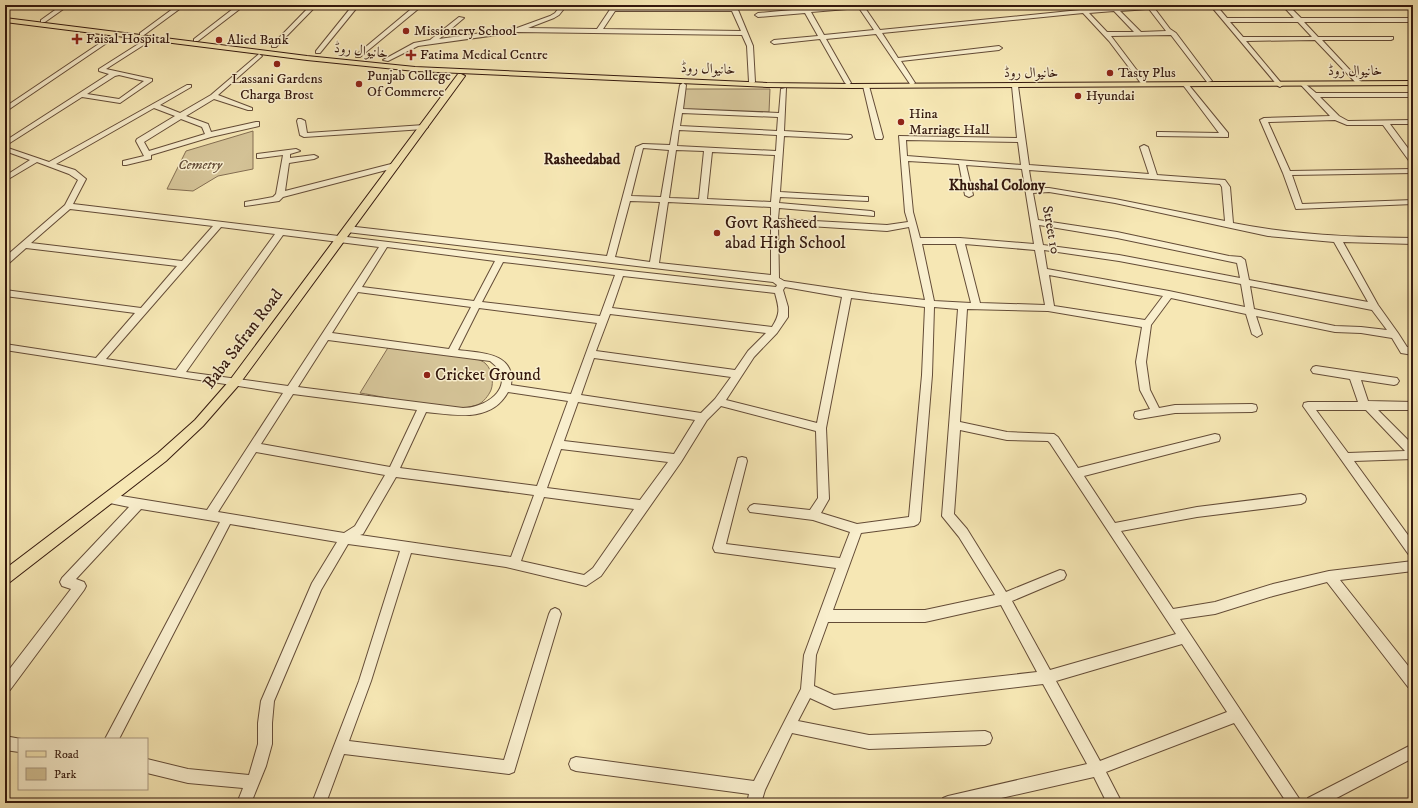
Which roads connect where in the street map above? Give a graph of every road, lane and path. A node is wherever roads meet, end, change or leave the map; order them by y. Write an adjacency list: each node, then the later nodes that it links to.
1 (66, 5): 28 (street)
2 (182, 5): 38 (street)
3 (242, 5): 45 (street)
4 (314, 5): 48 (street)
5 (356, 5): 50 (street)
6 (420, 5): 52 (street)
7 (564, 5): 29 (street)
8 (778, 5): 21 (street)
9 (860, 5): 19 (street); 33 (street)
10 (1079, 5): 20 (street)
11 (1188, 5): 18 (street)
12 (1213, 5): 26 (street)
13 (1284, 5): 25 (street)
14 (615, 7): 15 (street); 32 (street)
15 (652, 7): 16 (street)
16 (734, 7): 34 (street)
17 (1113, 7): 18 (street); 20 (street); 35 (street)
18 (1146, 7): 36 (street)
19 (805, 8): 21 (street); 41 (street)
20 (1085, 12): 33 (street); 39 (street)
21 (782, 13): 22 (street)
22 (758, 15)
23 (461, 18): 47 (street)
24 (5, 19): 28 (main road, خانیوال روڈ); 37 (main road, خانیوال روڈ)
25 (1298, 19): 26 (street); 27 (street); 44 (street)
26 (1225, 20): 43 (street)
27 (1410, 20): 30 (street)
28 (43, 21): 38 (main road, خانیوال روڈ)
29 (559, 23): 31 (street); 31 (street); 32 (street)
30 (1413, 26)
31 (518, 30): 47 (street)
32 (599, 31): 34 (street)
33 (878, 32): 41 (street); 54 (street)
34 (745, 33): 59 (street)
35 (1139, 33): 36 (street); 39 (street)
36 (1173, 33): 58 (street)
37 (117, 34): 40 (main road, خانیوال روڈ); 79 (street)
38 (142, 34): 45 (main road, خانیوال روڈ)
39 (1106, 34): 62 (street)
40 (151, 38): 55 (street); 70 (main road, خانیوال روڈ)
41 (822, 38): 46 (street); 60 (street)
42 (1391, 38): 44 (street)
43 (1242, 39): 44 (street); 63 (street)
44 (1316, 39): 64 (street)
45 (196, 40): 59 (main road, خانیوال روڈ)
46 (774, 42)
47 (430, 43): 53 (street)
48 (274, 46)
49 (999, 48): 54 (street)
50 (318, 52)
51 (259, 56): 76 (street)
52 (358, 56)
53 (386, 60)
54 (897, 60): 61 (street)
55 (113, 74): 73 (street); 73 (street)
56 (461, 76): 88 (main road, Baba Safran Road)
57 (1413, 80): 64 (main road, خانیوال روڈ)
58 (1209, 81): 62 (main road, خانیوال روڈ); 63 (main road, خانیوال روڈ)
59 (752, 82): 60 (main road, خانیوال روڈ)
60 (848, 83): 61 (main road, خانیوال روڈ)
61 (912, 83): 62 (main road, خانیوال روڈ)
62 (1144, 83): 68 (main road, خانیوال روڈ); 71 (main road, خانیوال روڈ)
63 (1278, 83): 64 (main road, خانیوال روڈ); 66 (main road, خانیوال روڈ); 68 (main road, خانیوال روڈ)
64 (1359, 83): 65 (main road, خانیوال روڈ); 66 (main road, خانیوال روڈ)
65 (1413, 83)
66 (1303, 84): 74 (street)
67 (683, 85): 80 (street)
68 (1186, 85): 91 (street)
69 (189, 86): 77 (street)
70 (866, 86): 71 (main road, خانیوال روڈ); 94 (street)
71 (1015, 86): 95 (street, Street 10)
72 (784, 89): 81 (street)
73 (82, 95): 96 (street)
74 (1314, 95): 75 (street); 83 (street)
75 (1413, 95)
76 (213, 96): 78 (street); 82 (street)
77 (155, 106): 82 (street); 113 (street)
78 (250, 109)
79 (5, 110)
80 (680, 111): 81 (street); 89 (street)
81 (782, 115): 90 (street)
82 (181, 116): 92 (street); 104 (street)
83 (1336, 118): 85 (street); 117 (street)
84 (301, 121): 88 (street)
85 (1385, 122): 86 (street); 109 (street)
86 (1413, 122)
87 (256, 124): 92 (street)
88 (424, 127): 114 (main road, Baba Safran Road)
89 (676, 128): 90 (street); 98 (street)
90 (781, 134): 93 (street); 103 (street)
91 (1160, 134)
92 (208, 135): 104 (street)
93 (848, 138)
94 (879, 138)
95 (1022, 140): 107 (street); 115 (street, Street 10)
96 (5, 144)
97 (1144, 147): 118 (street)
98 (674, 148): 100 (street); 124 (street); 126 (street)
99 (5, 149): 108 (street)
100 (708, 150): 103 (street); 127 (street)
101 (296, 151): 102 (street)
102 (287, 152): 105 (street); 110 (street)
103 (780, 153): 121 (street)
104 (147, 154): 111 (street)
105 (260, 156)
106 (314, 157): 110 (street)
107 (904, 158): 112 (street); 136 (street)
108 (37, 160): 113 (street); 119 (street)
109 (1413, 160)
110 (286, 162): 122 (street)
111 (126, 163)
112 (962, 163): 115 (street); 123 (street)
113 (50, 164): 131 (street)
114 (395, 165): 122 (street); 138 (main road, Baba Safran Road)
115 (1026, 167): 118 (street); 120 (street, Street 10)
116 (1413, 171): 117 (street)
117 (1287, 173): 128 (street)
118 (1154, 178): 137 (street)
119 (5, 179)
120 (1029, 191): 134 (street, Street 10); 137 (street)
121 (776, 194): 125 (street); 130 (street)
122 (280, 195): 129 (street)
123 (969, 195)
124 (626, 198): 126 (street); 149 (street)
125 (865, 199)
126 (665, 200): 127 (street); 152 (street)
127 (703, 202): 130 (street)
128 (1413, 202)
129 (248, 204)
130 (776, 205): 132 (street); 133 (street)
131 (68, 206): 135 (street); 146 (street)
132 (871, 214)
133 (774, 221): 136 (street); 156 (street)
134 (1035, 222): 147 (street, Street 10); 155 (street)
135 (218, 224): 139 (street); 151 (street)
136 (912, 224): 142 (street)
137 (1229, 225): 141 (street)
138 (347, 229): 140 (main road, Baba Safran Road); 149 (street)
139 (281, 232): 140 (street); 182 (street)
140 (340, 239): 145 (street); 186 (main road, Baba Safran Road)
141 (1337, 239): 144 (street); 165 (street)
142 (917, 241): 143 (street); 162 (street)
143 (960, 242): 147 (street); 164 (street)
144 (1412, 242)
145 (385, 244): 148 (street); 157 (street)
146 (24, 245): 150 (street); 151 (street)
147 (1039, 246): 153 (street, Street 10); 155 (street)
148 (500, 259): 154 (street); 161 (street)
149 (610, 260): 152 (street)
150 (5, 262)
151 (183, 264): 168 (street)
152 (654, 265): 156 (street)
153 (1044, 271): 160 (street); 166 (street, Street 10)
154 (620, 273): 156 (street); 167 (street)
155 (1246, 282): 165 (street); 169 (street)
156 (779, 284): 159 (street); 172 (street)
157 (356, 289): 161 (street); 175 (street)
158 (5, 293): 168 (street)
159 (847, 294): 162 (street); 199 (street)
160 (1169, 294): 169 (street); 171 (street)
161 (476, 304): 170 (street); 178 (street)
162 (930, 304): 163 (street); 219 (street)
163 (963, 306): 164 (street); 198 (street)
164 (976, 306): 166 (street)
165 (1375, 307): 174 (street)
166 (1048, 308): 171 (street)
167 (606, 310): 170 (street); 172 (street)
168 (142, 311): 180 (street)
169 (1250, 311): 173 (street); 174 (street)
170 (602, 320): 179 (street)
171 (1147, 324): 195 (street)
172 (774, 331): 183 (street)
173 (1257, 334)
174 (1395, 335): 177 (street)
175 (326, 336): 178 (street); 188 (street)
176 (5, 347): 180 (street)
177 (1413, 351)
178 (452, 352): 187 (street)
179 (590, 354): 183 (street); 189 (street)
180 (99, 361): 182 (street)
181 (1316, 370): 184 (street)
182 (179, 374): 186 (street)
183 (737, 374): 190 (street)
184 (1354, 375): 185 (street); 191 (street)
185 (1394, 381)
186 (234, 383): 188 (street); 210 (main road, Baba Safran Road)
187 (506, 388): 189 (street); 193 (street)
188 (291, 390): 193 (street); 202 (street)
189 (574, 398): 197 (street); 201 (street)
190 (719, 402): 197 (street); 199 (street)
191 (1366, 405): 192 (street); 203 (street); 204 (street)
192 (1413, 406)
193 (423, 408): 207 (street)
194 (1252, 408): 195 (street)
195 (1156, 412): 196 (street)
196 (1139, 415)
197 (703, 417): 205 (street)
198 (955, 425): 208 (street); 229 (street)
199 (821, 428): 215 (street)
200 (1215, 438): 208 (street)
201 (557, 444): 205 (street); 209 (street)
202 (254, 447): 207 (street); 216 (street)
203 (1413, 453): 204 (street)
204 (1346, 458): 222 (street)
205 (677, 459): 213 (street)
206 (742, 461): 224 (street)
207 (393, 472): 209 (street); 220 (street)
208 (1076, 473): 218 (street)
209 (540, 492): 213 (street); 223 (street)
210 (109, 499): 212 (street); 228 (main road, Baba Safran Road)
211 (1302, 499): 218 (street)
212 (139, 504): 216 (street); 236 (street)
213 (643, 506): 223 (street)
214 (754, 509): 215 (street)
215 (812, 515): 219 (street)
216 (209, 516): 217 (street)
217 (227, 519): 220 (street); 240 (street)
218 (1113, 528): 231 (street)
219 (857, 529): 224 (street)
220 (345, 538): 221 (street); 249 (street)
221 (407, 548): 223 (street); 244 (street)
222 (1413, 551)
223 (510, 564)
224 (844, 564): 232 (street)
225 (1413, 566): 227 (street)
226 (1060, 575): 229 (street)
227 (1329, 576): 231 (street); 235 (street)
228 (5, 577)
229 (1004, 599): 232 (street); 234 (street)
230 (556, 614): 244 (street)
231 (1171, 615): 233 (street)
232 (825, 616): 237 (street)
233 (1185, 637): 234 (street); 238 (street)
234 (1046, 676): 237 (street); 248 (street)
235 (1413, 682)
236 (5, 685)
237 (807, 690): 239 (street)
238 (1238, 716): 248 (street); 256 (street)
239 (789, 726): 241 (street); 250 (street)
240 (113, 738)
241 (985, 738)
242 (5, 743): 243 (street)
243 (18, 745)
244 (340, 748): 252 (street)
245 (1413, 751): 257 (street)
246 (576, 764): 250 (street)
247 (148, 766): 249 (street)
248 (1097, 769): 254 (street); 255 (street)
249 (252, 782): 251 (street)
250 (758, 788): 253 (street)
251 (244, 803)
252 (319, 803)
253 (754, 803)
254 (948, 803)
255 (1115, 803)
256 (1295, 803)
257 (1313, 803)

